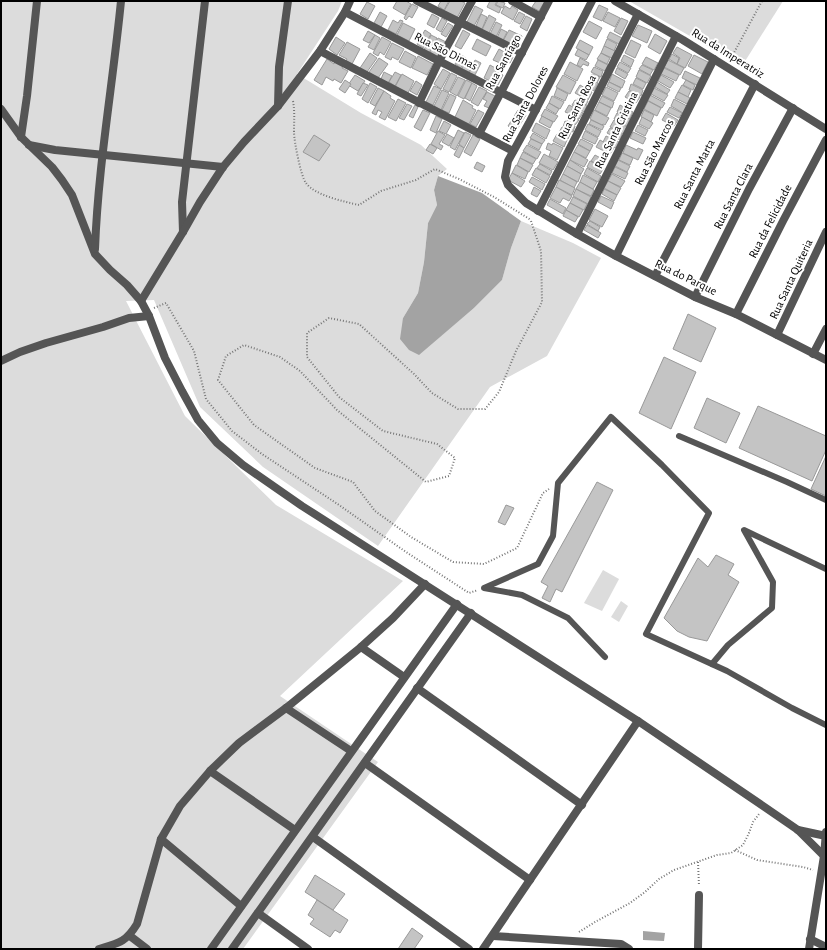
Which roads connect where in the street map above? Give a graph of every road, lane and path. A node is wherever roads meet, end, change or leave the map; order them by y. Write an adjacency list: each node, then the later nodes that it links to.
1 (37, 1): 33 (street)
2 (121, 1): 37 (street)
3 (205, 1): 38 (street)
4 (288, 1): 27 (street)
5 (350, 1): 13 (street)
6 (417, 1): 16 (street)
7 (472, 1): 16 (street)
8 (512, 1): 15 (street)
9 (549, 1): 15 (street, Rua Santiago)
10 (592, 1): 30 (street, Rua Santa Dolores)
11 (615, 1): 14 (street, Rua da Imperatriz)
12 (762, 1): 22 (path)
13 (345, 12): 18 (street); 21 (street, Rua São Dimas)
14 (638, 14): 17 (street, Rua da Imperatriz); 40 (street, Rua Santa Rosa)
15 (541, 16): 19 (street, Rua Santiago)
16 (461, 23): 19 (street); 21 (street)
17 (676, 36): 20 (street, Rua da Imperatriz); 44 (street, Rua Santa Cristina)
18 (320, 50): 24 (street); 26 (street)
19 (522, 53): 25 (street, Rua Santiago)
20 (714, 59): 22 (street, Rua da Imperatriz); 46 (street, Rua São Marcos)
21 (439, 61): 25 (street, Rua São Dimas); 26 (street)
22 (726, 66): 23 (street, Rua da Imperatriz)
23 (755, 84): 28 (street, Rua da Imperatriz); 47 (street, Rua Santa Marta)
24 (291, 88): 27 (street); 41 (path)
25 (500, 92): 30 (street, Rua São Dimas); 32 (street, Rua Santiago)
26 (419, 103): 32 (street)
27 (278, 106): 39 (street)
28 (793, 108): 31 (street, Rua da Imperatriz); 48 (street, Rua Santa Clara)
29 (1, 109): 33 (street)
30 (536, 110): 36 (street, Rua Santa Dolores)
31 (826, 129)
32 (479, 134): 36 (street)
33 (21, 137): 35 (street)
34 (826, 140): 51 (street, Rua da Felicidade)
35 (28, 145): 37 (street); 45 (street)
36 (513, 151): 40 (street, Rua Santa Dolores)
37 (103, 154): 38 (street); 45 (street)
38 (186, 164): 39 (street); 42 (street)
39 (222, 167): 42 (street)
40 (538, 210): 41 (path); 44 (street, Rua do Parque)
41 (531, 220): 58 (path)
42 (183, 232): 49 (street)
43 (826, 232): 53 (street, Rua Santa Quiteria)
44 (577, 234): 46 (street, Rua do Parque)
45 (95, 254): 49 (street)
46 (616, 256): 47 (street, Rua do Parque)
47 (655, 276): 48 (street, Rua do Parque)
48 (694, 296): 51 (street, Rua do Parque)
49 (141, 301): 50 (street)
50 (148, 313): 56 (street); 61 (street); 62 (path)
51 (736, 314): 53 (street, Rua do Parque)
52 (826, 329): 54 (street)
53 (777, 335): 54 (street, Rua do Parque)
54 (813, 354): 55 (street, Rua do Parque)
55 (826, 360)
56 (1, 361)
57 (680, 436): 59 (lane)
58 (558, 483): 62 (lane); 67 (lane)
59 (826, 500)
60 (826, 569): 67 (lane)
61 (424, 584): 63 (street); 65 (street)
62 (484, 588): 66 (lane)
63 (457, 604): 64 (street); 68 (street)
64 (471, 613): 69 (street); 71 (street)
65 (361, 647): 68 (street); 70 (street)
66 (605, 657)
67 (712, 664): 72 (lane)
68 (404, 677): 73 (street)
69 (417, 688): 74 (street); 76 (street)
70 (286, 708): 73 (street); 75 (street)
71 (638, 721): 76 (street); 77 (street)
72 (826, 725)
73 (351, 751): 78 (street)
74 (365, 763): 81 (street); 87 (street)
75 (210, 771): 78 (street); 82 (street)
76 (582, 805): 87 (street)
77 (766, 808): 79 (street); 83 (path)
78 (295, 830): 89 (street)
79 (798, 830): 80 (street); 84 (street)
80 (826, 834): 84 (street)
81 (313, 837): 90 (street); 101 (street)
82 (161, 839): 89 (street); 92 (street)
83 (735, 850): 85 (path); 86 (path)
84 (825, 857): 86 (street)
85 (698, 862): 88 (path); 91 (path)
86 (821, 873): 94 (street)
87 (530, 880): 93 (street)
88 (699, 895): 104 (street)
89 (241, 906): 98 (street)
90 (258, 913): 99 (street); 100 (street)
91 (578, 933)
92 (130, 936): 96 (street); 97 (street)
93 (493, 936): 102 (street); 103 (street)
94 (810, 939): 95 (street); 105 (street)
95 (826, 947)
96 (99, 949)
97 (147, 949)
98 (211, 949)
99 (232, 949)
100 (308, 949)
101 (469, 949)
102 (483, 949)
103 (628, 949)
104 (698, 949)
105 (809, 949)

